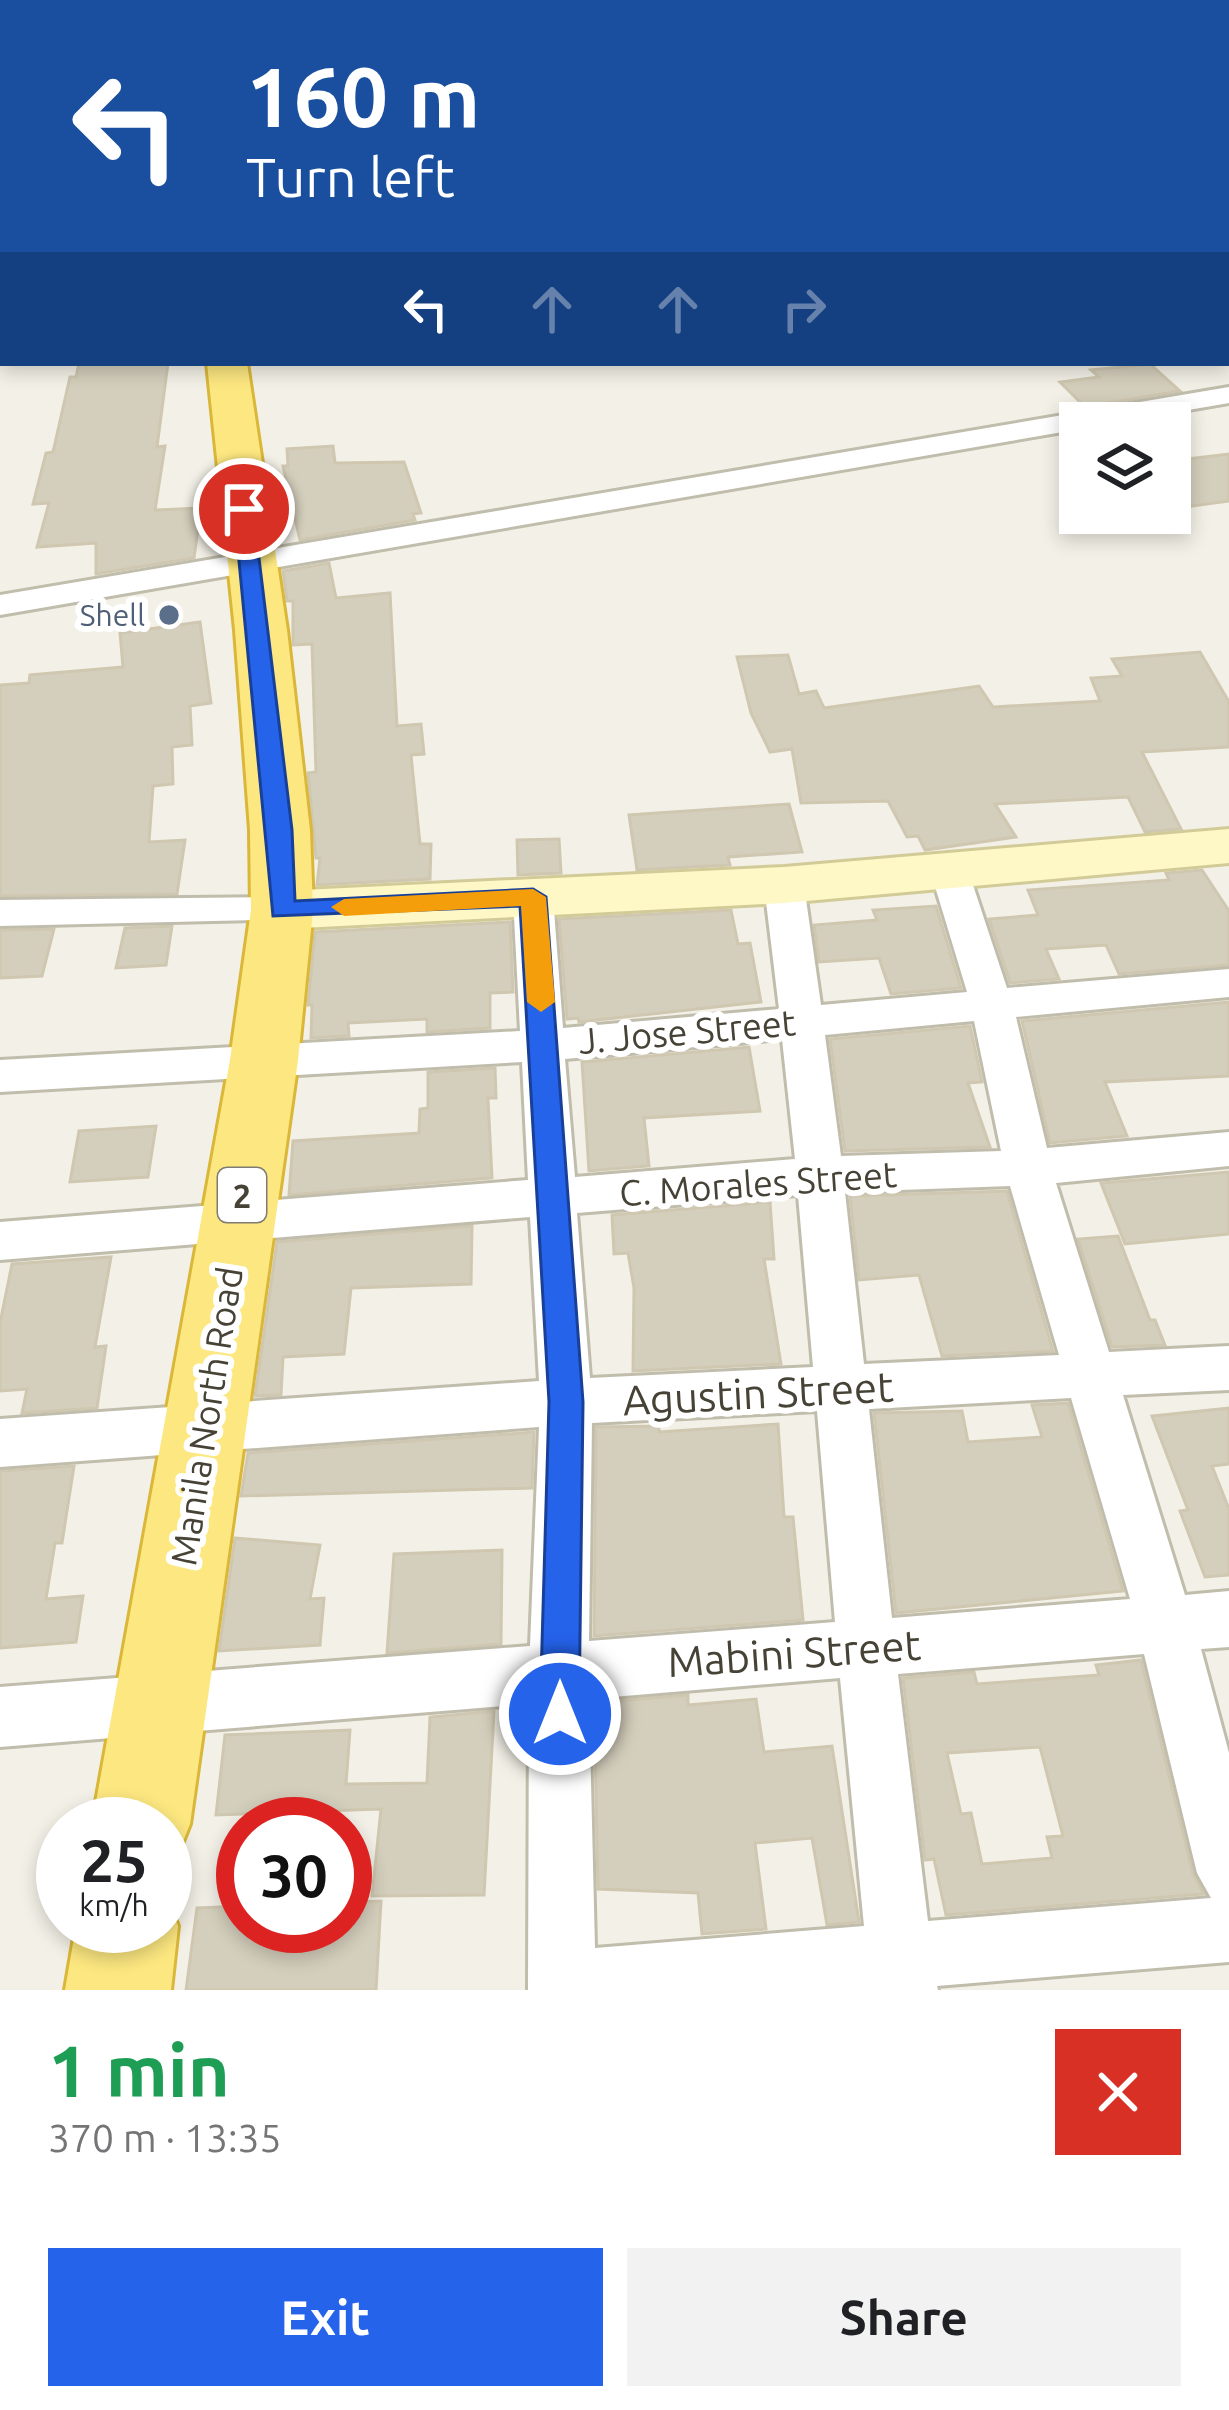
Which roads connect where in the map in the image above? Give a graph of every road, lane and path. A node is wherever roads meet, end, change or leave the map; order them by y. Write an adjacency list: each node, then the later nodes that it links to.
1 (227, 366): 3 (highway, Manila North Road / 2)
2 (1229, 395): 3 (street)
3 (252, 562): 4 (street); 9 (highway, Manila North Road / 2)
4 (0, 604)
5 (1229, 846): 6 (main road)
6 (950, 870): 7 (main road); 12 (street)
7 (784, 885): 8 (main road); 13 (street)
8 (533, 897): 9 (main road); 14 (street)
9 (282, 910): 10 (street); 15 (highway, Manila North Road / 2)
10 (0, 913)
11 (1229, 983): 12 (street, J. Jose Street)
12 (992, 1006): 13 (street, J. Jose Street); 18 (street)
13 (803, 1020): 14 (street, J. Jose Street); 19 (street)
14 (544, 1045): 15 (street, J. Jose Street); 20 (street)
15 (264, 1060): 16 (street, J. Jose Street); 21 (highway, Manila North Road / 2)
16 (0, 1076)
17 (1229, 1150): 18 (street, C. Morales Street)
18 (1028, 1168): 19 (street, C. Morales Street); 24 (street)
19 (823, 1174): 20 (street, C. Morales Street); 25 (street)
20 (555, 1198): 21 (street, C. Morales Street); 26 (street)
21 (238, 1223): 22 (street, C. Morales Street); 27 (highway, Manila North Road / 2)
22 (0, 1241)
23 (1229, 1368): 24 (street, Agustin Street)
24 (1089, 1378): 25 (street, Agustin Street); 30 (street)
25 (843, 1388): 26 (street, Agustin Street); 31 (street)
26 (566, 1402): 27 (street, Agustin Street); 32 (street)
27 (204, 1431): 28 (street, Agustin Street); 33 (highway, Manila North Road / 2)
28 (0, 1444)
29 (1229, 1619): 30 (street, Mabini Street)
30 (1166, 1625): 31 (street, Mabini Street); 36 (street)
31 (863, 1648): 32 (street, Mabini Street); 39 (street)
32 (560, 1669): 33 (street, Mabini Street); 40 (street)
33 (157, 1706): 34 (street, Mabini Street); 35 (highway, Manila North Road / 2)
34 (0, 1717)
35 (145, 1797)
36 (1229, 1873)
37 (1229, 1929): 39 (street)
38 (123, 1953): 41 (highway)
39 (902, 1974): 40 (street)
40 (562, 1987)
41 (118, 1990)

